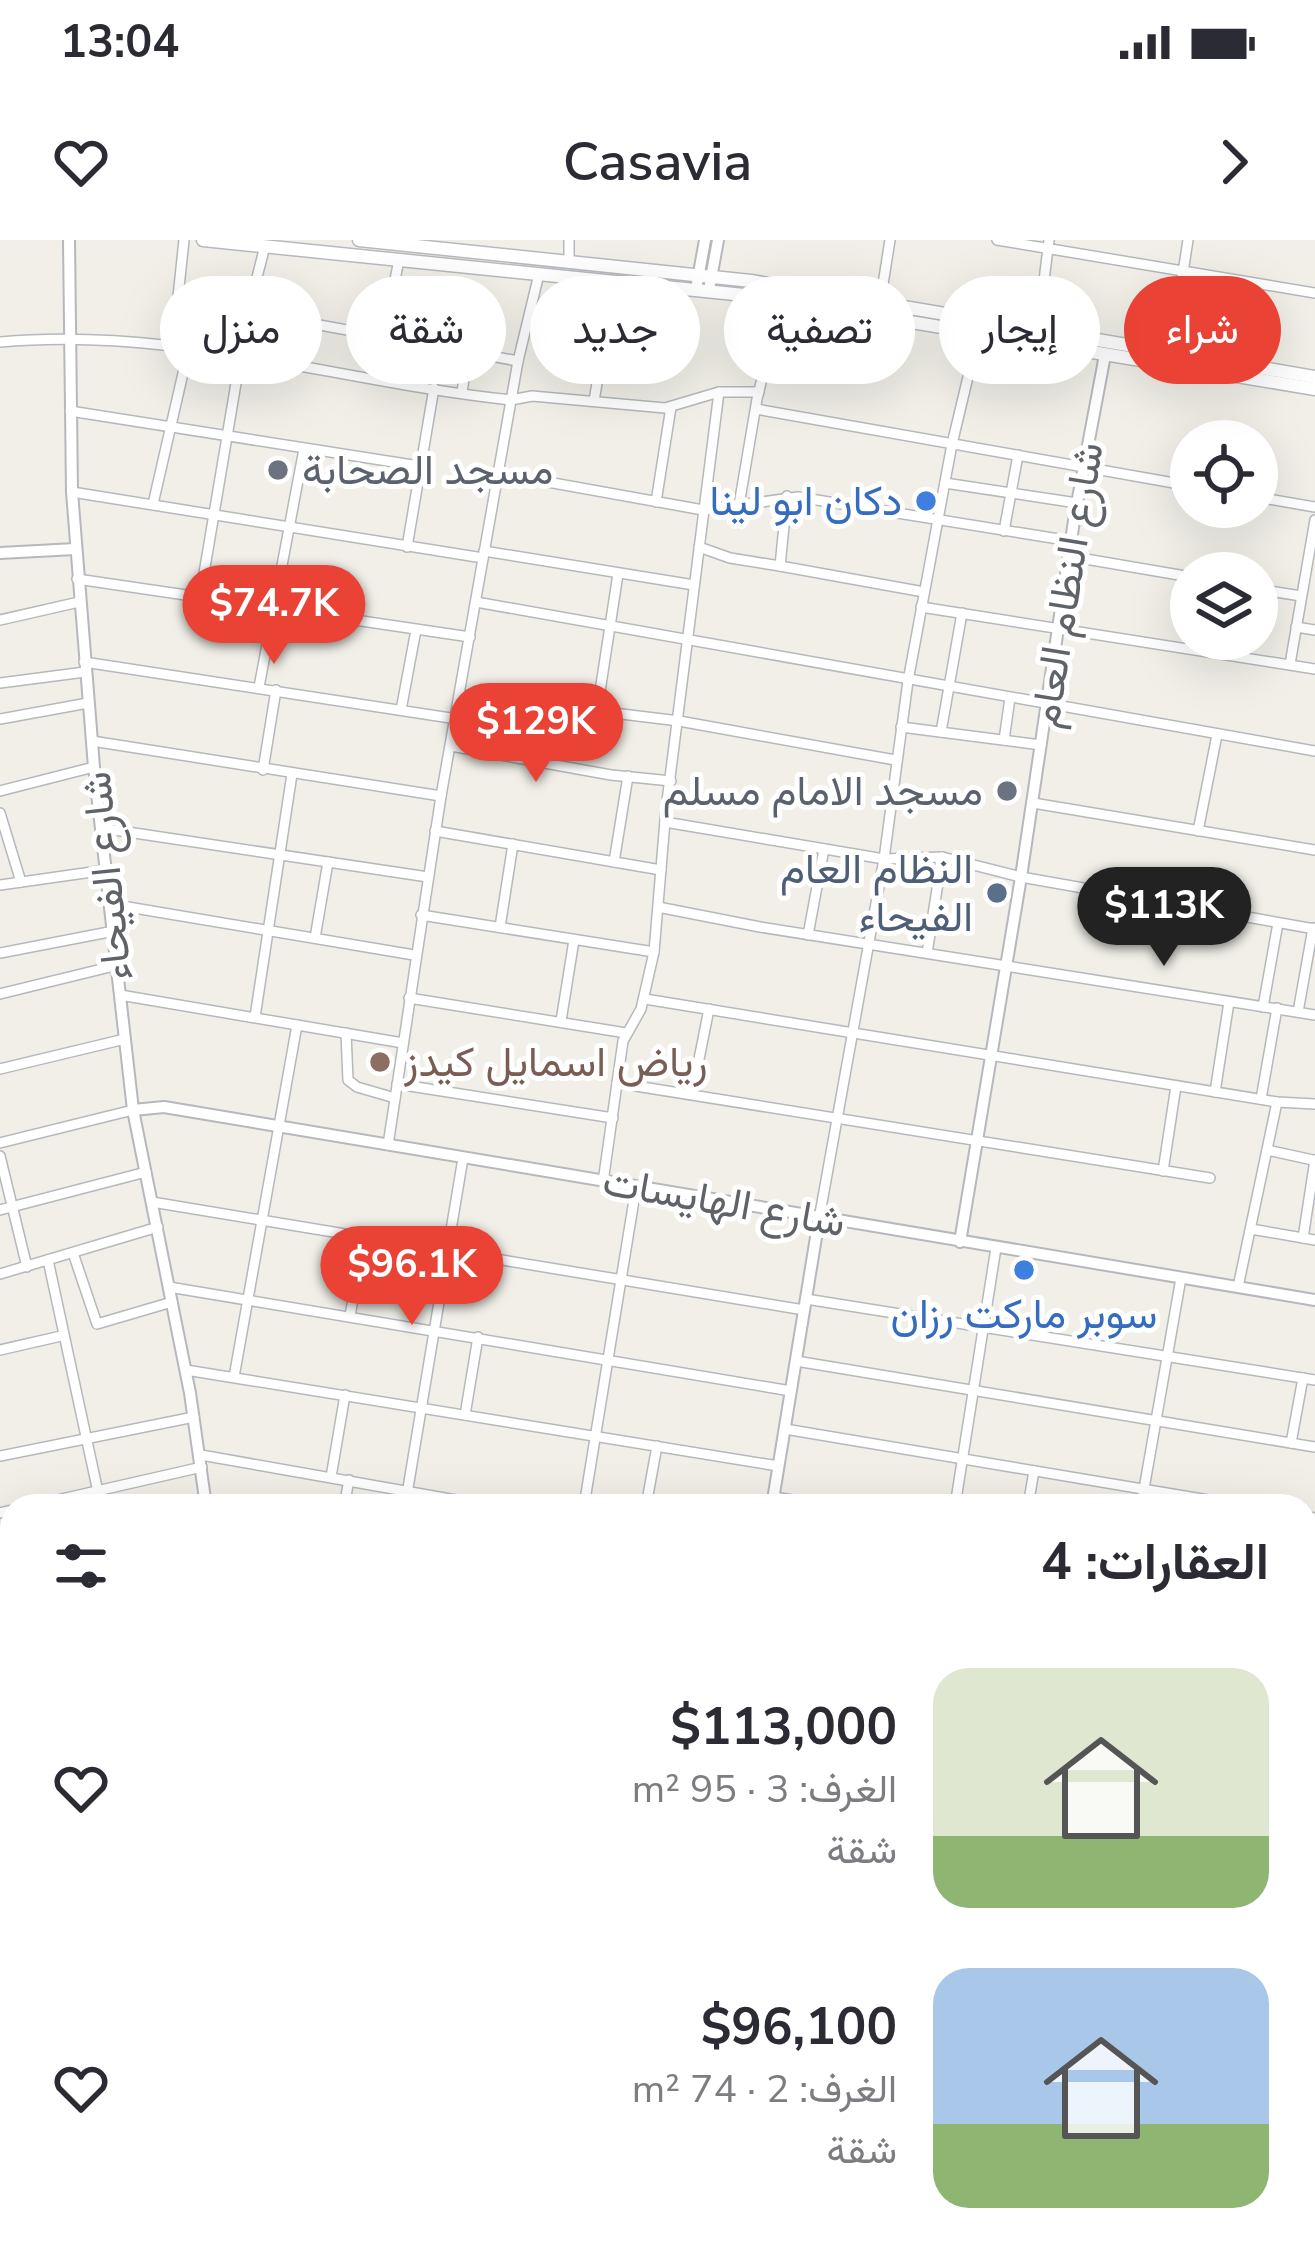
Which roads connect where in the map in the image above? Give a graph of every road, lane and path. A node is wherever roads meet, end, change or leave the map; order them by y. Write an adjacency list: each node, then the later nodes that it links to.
1 (69, 240): 30 (street, شارع الفيحاء)
2 (184, 240): 18 (street)
3 (202, 240): 13 (main road)
4 (358, 240): 11 (main road)
5 (569, 240): 15 (street)
6 (705, 240): 26 (street)
7 (718, 240): 26 (street)
8 (890, 240): 22 (street)
9 (997, 240): 12 (street)
10 (1188, 240): 16 (street)
11 (378, 241): 15 (main road)
12 (1048, 244): 16 (street); 23 (street)
13 (265, 246): 14 (main road); 19 (street)
14 (399, 260): 17 (main road); 20 (street)
15 (569, 262): 26 (main road)
16 (1183, 271): 24 (street); 29 (street)
17 (539, 274): 21 (main road); 36 (street)
18 (180, 276)
19 (257, 276)
20 (395, 276)
21 (560, 276)
22 (884, 276)
23 (1044, 276)
24 (1182, 276)
25 (700, 283): 26 (main road)
26 (704, 283): 27 (main road); 28 (main road)
27 (724, 285)
28 (724, 288)
29 (1315, 292)
30 (68, 336): 31 (street); 32 (street); 55 (street, شارع الفيحاء)
31 (0, 342)
32 (160, 343)
33 (1100, 354): 34 (main road)
34 (1105, 355): 47 (main road); 62 (street, شارع النظام العام)
35 (506, 359): 36 (street)
36 (518, 361): 51 (street)
37 (1281, 370): 38 (main road)
38 (1315, 376)
39 (180, 384): 56 (street)
40 (237, 384): 57 (street)
41 (410, 384): 46 (street)
42 (463, 384): 48 (street)
43 (597, 384): 52 (street)
44 (761, 384): 50 (street)
45 (966, 384): 58 (street)
46 (434, 388): 48 (street); 61 (street)
47 (1315, 389)
48 (462, 392): 51 (street)
49 (719, 392): 50 (street); 53 (street); 75 (street)
50 (759, 392): 54 (street)
51 (511, 400): 52 (street); 63 (street)
52 (594, 401): 53 (street)
53 (671, 407): 70 (street)
54 (756, 409): 58 (street); 73 (street)
55 (70, 411): 56 (street); 66 (street, شارع الفيحاء)
56 (170, 428): 57 (street); 72 (street)
57 (229, 437): 59 (street); 76 (street)
58 (952, 443): 60 (street); 65 (street)
59 (304, 449): 61 (street); 79 (street)
60 (1018, 455): 62 (street); 67 (street)
61 (419, 466): 82 (street)
62 (1085, 467): 64 (street); 71 (street, شارع النظام العام)
63 (498, 473): 70 (street); 86 (street)
64 (1170, 482)
65 (945, 483): 67 (street); 77 (street)
66 (72, 492): 72 (street); 84 (street, شارع الفيحاء)
67 (1010, 493): 71 (street); 80 (street)
68 (788, 496): 73 (street); 77 (street); 88 (street)
69 (1278, 501): 74 (street)
70 (656, 502): 75 (street)
71 (1077, 503): 81 (street, شارع النظام العام)
72 (153, 504): 76 (street)
73 (740, 505): 75 (street)
74 (1315, 507)
75 (703, 510): 83 (street)
76 (216, 514): 79 (street); 96 (street)
77 (937, 520): 80 (street); 93 (street)
78 (1315, 520): 95 (street)
79 (290, 524): 82 (street); 100 (street)
80 (1004, 531): 81 (street)
81 (1071, 541): 87 (street, شارع النظام العام)
82 (407, 547): 86 (street)
83 (699, 547): 88 (street); 92 (street)
84 (75, 549): 85 (street); 91 (street, شارع الفيحاء)
85 (0, 553)
86 (483, 555): 90 (street); 98 (street)
87 (1068, 556): 89 (street); 105 (street, شارع النظام العام)
88 (780, 566): 93 (street)
89 (1170, 573)
90 (618, 574): 92 (street); 103 (street)
91 (77, 579): 96 (street); 97 (street, شارع الفيحاء)
92 (694, 585): 109 (street)
93 (924, 592): 99 (street)
94 (1278, 592): 95 (street)
95 (1301, 596): 104 (street)
96 (200, 597): 100 (street)
97 (79, 602): 102 (street); 111 (street, شارع الفيحاء)
98 (476, 602): 103 (street); 108 (street)
99 (921, 607): 101 (street); 113 (street)
100 (273, 608): 106 (street); 115 (street)
101 (962, 613): 105 (street); 116 (street)
102 (0, 620)
103 (610, 625): 109 (street); 124 (street)
104 (1296, 627): 107 (street); 110 (street)
105 (1058, 629): 110 (street); 121 (street, شارع النظام العام)
106 (416, 630): 108 (street); 122 (street)
107 (1315, 630)
108 (470, 637): 118 (street)
109 (688, 638): 113 (street); 127 (street)
110 (1291, 664): 112 (street)
111 (85, 666): 114 (street); 115 (street); 120 (street, شارع الفيحاء)
112 (1315, 669)
113 (908, 681): 116 (street); 128 (street)
114 (0, 683)
115 (259, 687): 117 (street)
116 (948, 688): 119 (street); 129 (street)
117 (276, 691): 122 (street); 139 (street)
118 (461, 695): 123 (street); 126 (street)
119 (1010, 698): 121 (street); 131 (street)
120 (88, 703): 125 (street); 132 (street, شارع الفيحاء)
121 (1048, 705): 130 (street); 134 (street, شارع النظام العام)
122 (401, 710): 126 (street)
123 (539, 710): 124 (street); 137 (street)
124 (597, 711): 127 (street)
125 (0, 719)
126 (457, 719): 133 (street)
127 (679, 722): 136 (street); 142 (street)
128 (901, 727): 129 (street); 136 (street)
129 (941, 732): 131 (street)
130 (1216, 735): 135 (street); 150 (street)
131 (1004, 740): 134 (street)
132 (92, 741): 138 (street, شارع الفيحاء); 139 (street)
133 (451, 746): 137 (street); 144 (street)
134 (1041, 746): 145 (street, شارع النظام العام)
135 (1315, 751)
136 (895, 760): 156 (street)
137 (531, 762): 141 (street)
138 (94, 767): 143 (street); 148 (street, شارع الفيحاء)
139 (263, 770): 140 (street)
140 (292, 774): 144 (street); 154 (street)
141 (628, 776): 142 (street); 158 (street)
142 (670, 781): 147 (street)
143 (0, 791)
144 (441, 796): 149 (street)
145 (1033, 803): 150 (street); 162 (street, شارع النظام العام)
146 (0, 813): 163 (street)
147 (665, 822): 152 (street); 160 (street)
148 (101, 828): 154 (street); 159 (street, شارع الفيحاء)
149 (436, 831): 151 (street); 161 (street)
150 (1198, 831): 153 (street)
151 (513, 844): 158 (street); 169 (street)
152 (824, 849): 156 (street); 173 (street)
153 (1315, 850)
154 (280, 855): 157 (street); 172 (street)
155 (941, 857): 156 (street); 162 (street); 179 (street)
156 (884, 859): 176 (street)
157 (328, 862): 161 (street); 174 (street)
158 (614, 862): 160 (street)
159 (106, 870): 163 (street); 165 (street, شارع الفيحاء)
160 (661, 870): 166 (street)
161 (428, 877): 167 (street)
162 (1021, 877): 168 (street); 182 (street, شارع النظام العام)
163 (21, 882): 164 (street)
164 (0, 885)
165 (110, 904): 171 (street, شارع الفيحاء); 172 (street)
166 (658, 907): 173 (street); 177 (street)
167 (422, 915): 169 (street); 180 (street)
168 (1278, 923): 170 (street); 188 (street)
169 (500, 927): 175 (street)
170 (1314, 928): 191 (street)
171 (114, 931): 178 (street); 181 (street, شارع الفيحاء)
172 (269, 931): 174 (street); 193 (street)
173 (808, 935): 176 (street)
174 (315, 938): 180 (street)
175 (574, 940): 177 (street); 194 (street)
176 (870, 944): 179 (street); 196 (street)
177 (654, 952): 186 (street)
178 (0, 953)
179 (927, 953): 182 (street)
180 (414, 956): 185 (street)
181 (118, 965): 183 (street); 184 (street, شارع الفيحاء)
182 (1006, 967): 187 (street); 201 (street, شارع النظام العام)
183 (0, 994)
184 (120, 995): 193 (street); 199 (street, شارع الفيحاء)
185 (409, 998): 194 (street); 200 (street)
186 (645, 999): 189 (street); 197 (street)
187 (1229, 1002): 188 (street); 206 (street)
188 (1263, 1006): 190 (street)
189 (709, 1009): 196 (street); 207 (street)
190 (1276, 1009): 191 (street); 209 (street)
191 (1298, 1012): 192 (street)
192 (1315, 1015)
193 (255, 1017): 195 (street)
194 (561, 1021): 197 (street)
195 (297, 1025): 198 (street); 215 (street)
196 (853, 1032): 201 (street); 214 (street)
197 (626, 1033): 203 (street)
198 (346, 1034): 200 (street); 208 (street)
199 (125, 1039): 202 (street); 212 (street, شارع الفيحاء)
200 (404, 1043): 204 (street)
201 (991, 1056): 205 (street); 217 (street, شارع النظام العام)
202 (0, 1069)
203 (617, 1083): 207 (street); 213 (street)
204 (398, 1084): 208 (street); 213 (street)
205 (1176, 1086): 206 (street); 223 (street)
206 (1215, 1092): 209 (street)
207 (692, 1094): 214 (street)
208 (395, 1099): 218 (street)
209 (1261, 1099): 210 (street)
210 (1277, 1102): 211 (street); 219 (street)
211 (1315, 1104)
212 (133, 1110): 215 (street, شارع الهايسات); 216 (street); 224 (street, شارع الفيحاء)
213 (613, 1118): 226 (street)
214 (836, 1118): 217 (street); 231 (street)
215 (280, 1128): 218 (street, شارع الهايسات); 232 (street)
216 (0, 1143)
217 (976, 1143): 223 (street); 237 (street, شارع النظام العام)
218 (388, 1145): 221 (street, شارع الهايسات)
219 (1267, 1150): 222 (street); 234 (street)
220 (0, 1156): 229 (street)
221 (463, 1158): 226 (street, شارع الهايسات); 239 (street)
222 (1314, 1160): 236 (street)
223 (1163, 1171): 225 (street)
224 (146, 1172): 228 (street, شارع الفيحاء); 229 (street)
225 (1210, 1178)
226 (603, 1182): 227 (street, شارع الهايسات)
227 (636, 1188): 231 (street, شارع الهايسات); 245 (street)
228 (152, 1202): 232 (street); 233 (street, شارع الفيحاء)
229 (13, 1208): 230 (street); 242 (street)
230 (0, 1210)
231 (819, 1219): 237 (street, شارع الهايسات); 251 (street)
232 (263, 1220): 235 (street); 248 (street)
233 (158, 1227): 240 (street); 246 (street, شارع الفيحاء)
234 (1251, 1229): 236 (street); 247 (street)
235 (364, 1236): 239 (street); 252 (street)
236 (1309, 1239)
237 (960, 1242): 238 (street, شارع الهايسات)
238 (996, 1248): 244 (street, شارع الهايسات); 253 (street)
239 (448, 1250): 245 (street); 254 (street)
240 (73, 1253): 241 (street); 250 (street)
241 (48, 1260): 242 (street); 255 (street)
242 (27, 1267): 243 (street)
243 (0, 1274)
244 (1181, 1278): 247 (street, شارع الهايسات); 258 (street)
245 (621, 1279): 251 (street); 259 (street)
246 (169, 1286): 248 (street); 250 (street, شارع الفيحاء)
247 (1238, 1287): 249 (street, شارع الهايسات)
248 (249, 1299): 252 (street); 262 (street)
249 (1315, 1300)
250 (172, 1302): 261 (street, شارع الفيحاء)
251 (805, 1304): 253 (street); 260 (street)
252 (350, 1316): 254 (street)
253 (983, 1328): 258 (street); 265 (street)
254 (435, 1330): 256 (street); 267 (street)
255 (62, 1336): 257 (street); 273 (street)
256 (478, 1337): 259 (street); 268 (street)
257 (0, 1350)
258 (1168, 1357): 263 (street); 270 (street)
259 (608, 1360): 264 (street); 272 (street)
260 (796, 1361): 264 (street); 265 (street)
261 (186, 1370): 262 (street); 269 (street, شارع الفيحاء)
262 (234, 1377): 266 (street)
263 (1309, 1379): 274 (street)
264 (791, 1391): 271 (street)
265 (972, 1391): 270 (street); 278 (street)
266 (345, 1395): 267 (street); 282 (street)
267 (422, 1408): 268 (street); 286 (street)
268 (465, 1415): 272 (street)
269 (194, 1417): 273 (street); 279 (street, شارع الفيحاء)
270 (1157, 1423): 274 (street); 284 (street)
271 (784, 1429): 278 (street); 280 (street)
272 (595, 1436): 275 (street); 293 (street)
273 (86, 1439): 277 (street); 285 (street)
274 (1291, 1443): 276 (street)
275 (657, 1446): 280 (street); 294 (street)
276 (1315, 1448)
277 (0, 1456)
278 (962, 1460): 281 (street); 296 (street)
279 (201, 1461): 282 (street); 285 (street); 289 (street, شارع الفيحاء)
280 (778, 1466): 295 (street)
281 (1034, 1471): 284 (street); 297 (street)
282 (331, 1477): 283 (street)
283 (349, 1480): 286 (street); 290 (street)
284 (1144, 1489): 298 (street); 299 (street)
285 (96, 1491): 287 (street); 288 (street)
286 (408, 1491): 291 (street); 292 (street)
287 (83, 1494)
288 (97, 1494)
289 (205, 1494)
290 (346, 1494)
291 (407, 1494)
292 (424, 1494)
293 (586, 1494)
294 (648, 1494)
295 (774, 1494)
296 (957, 1494)
297 (1030, 1494)
298 (1143, 1494)
299 (1173, 1494)

